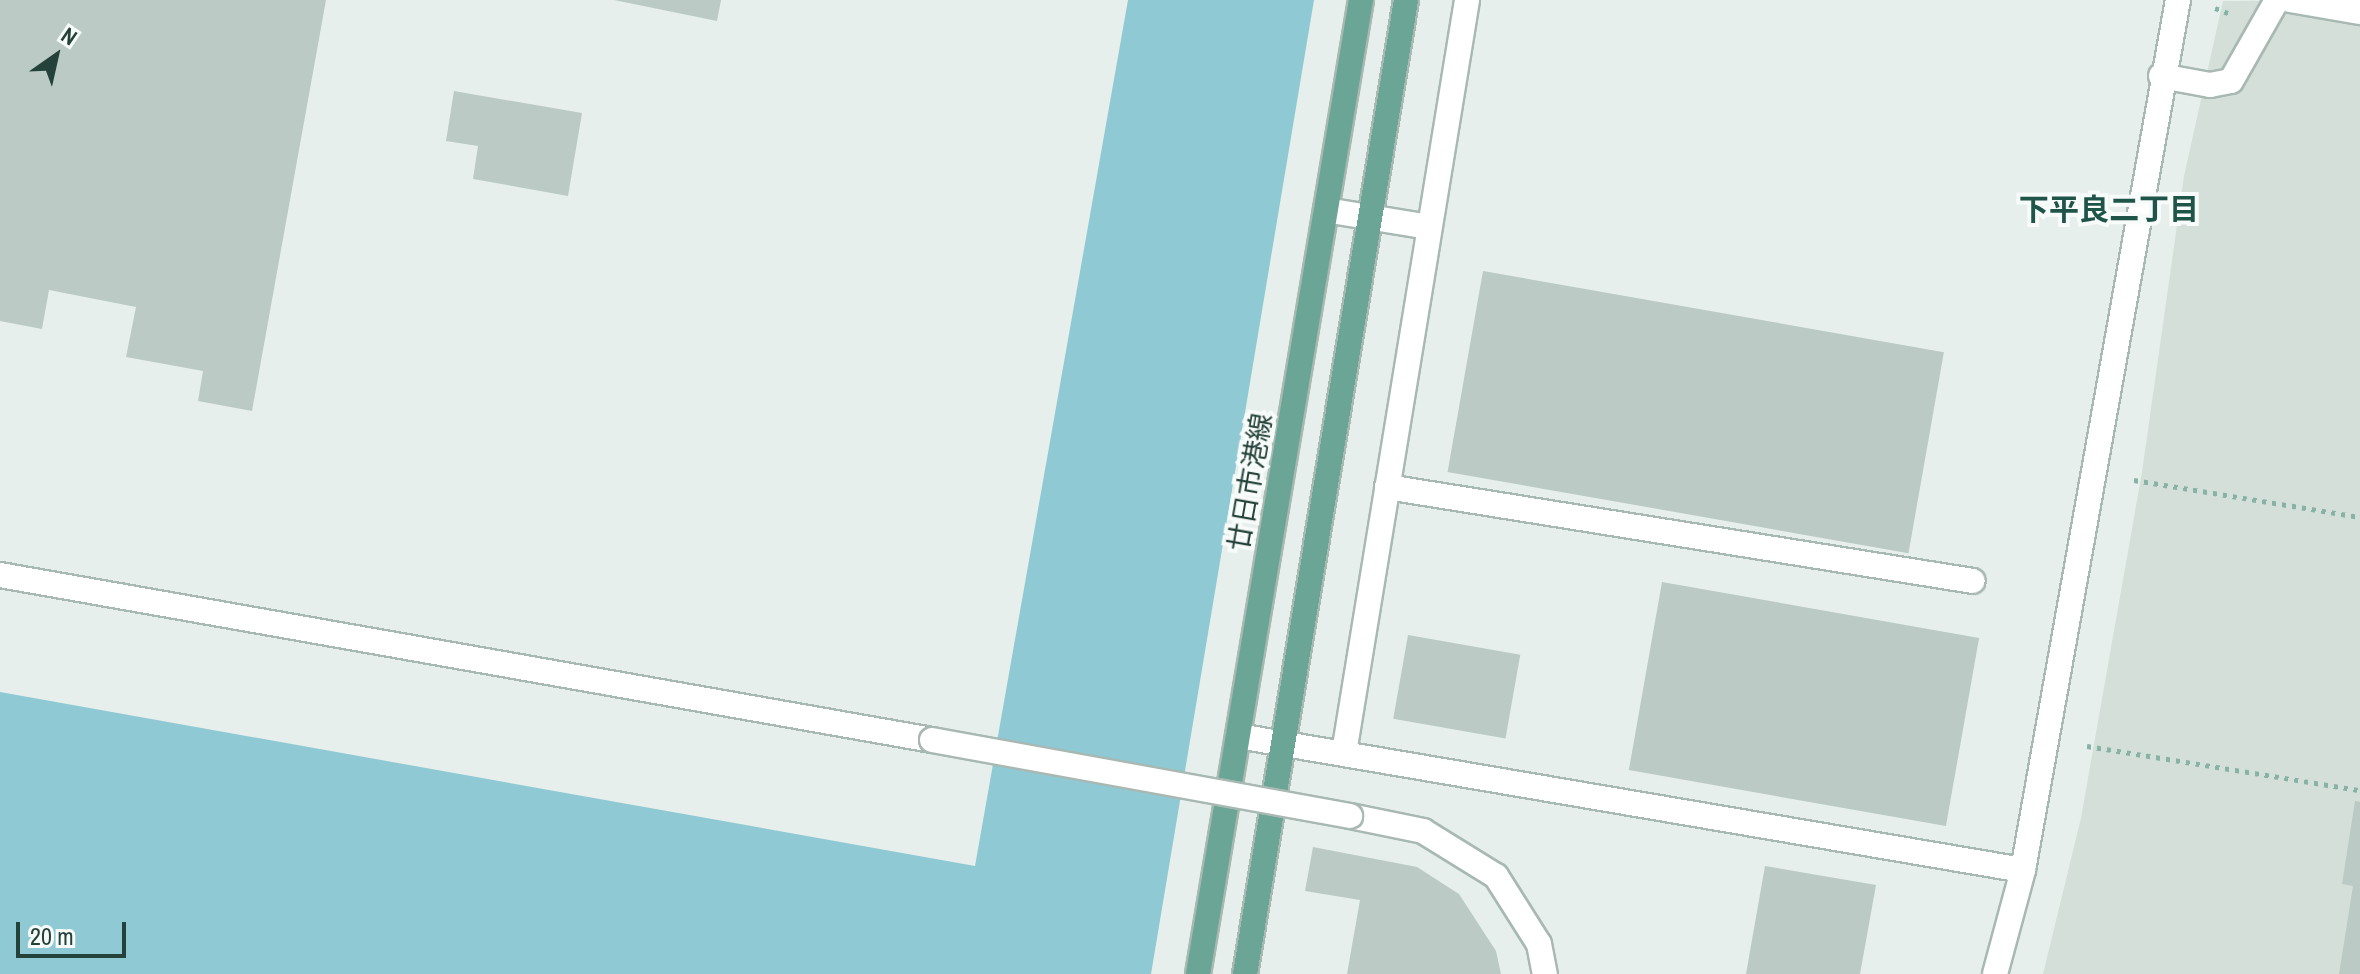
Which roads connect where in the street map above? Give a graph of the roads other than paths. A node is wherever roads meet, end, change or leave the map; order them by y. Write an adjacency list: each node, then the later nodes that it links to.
1 (1361, 0): 9 (main road, 廿日市港線)
2 (1406, 0): 10 (main road)
3 (1467, 0): 11 (street)
4 (2178, 0): 8 (street)
5 (2277, 0): 8 (street)
6 (2290, 0): 7 (street)
7 (2360, 12)
8 (2161, 76): 18 (street)
9 (1326, 210): 10 (street); 15 (main road, 廿日市港線)
10 (1370, 218): 11 (street); 16 (main road)
11 (1429, 227): 12 (street)
12 (1387, 487): 14 (street); 17 (street)
13 (0, 575): 21 (street, bridge)
14 (1973, 581)
15 (1238, 736): 16 (street); 19 (main road, 廿日市港線)
16 (1283, 743): 17 (street); 20 (main road)
17 (1344, 753): 18 (street)
18 (2023, 870): 22 (street)
19 (1198, 974)
20 (1245, 974)
21 (1545, 974)
22 (1995, 974)

